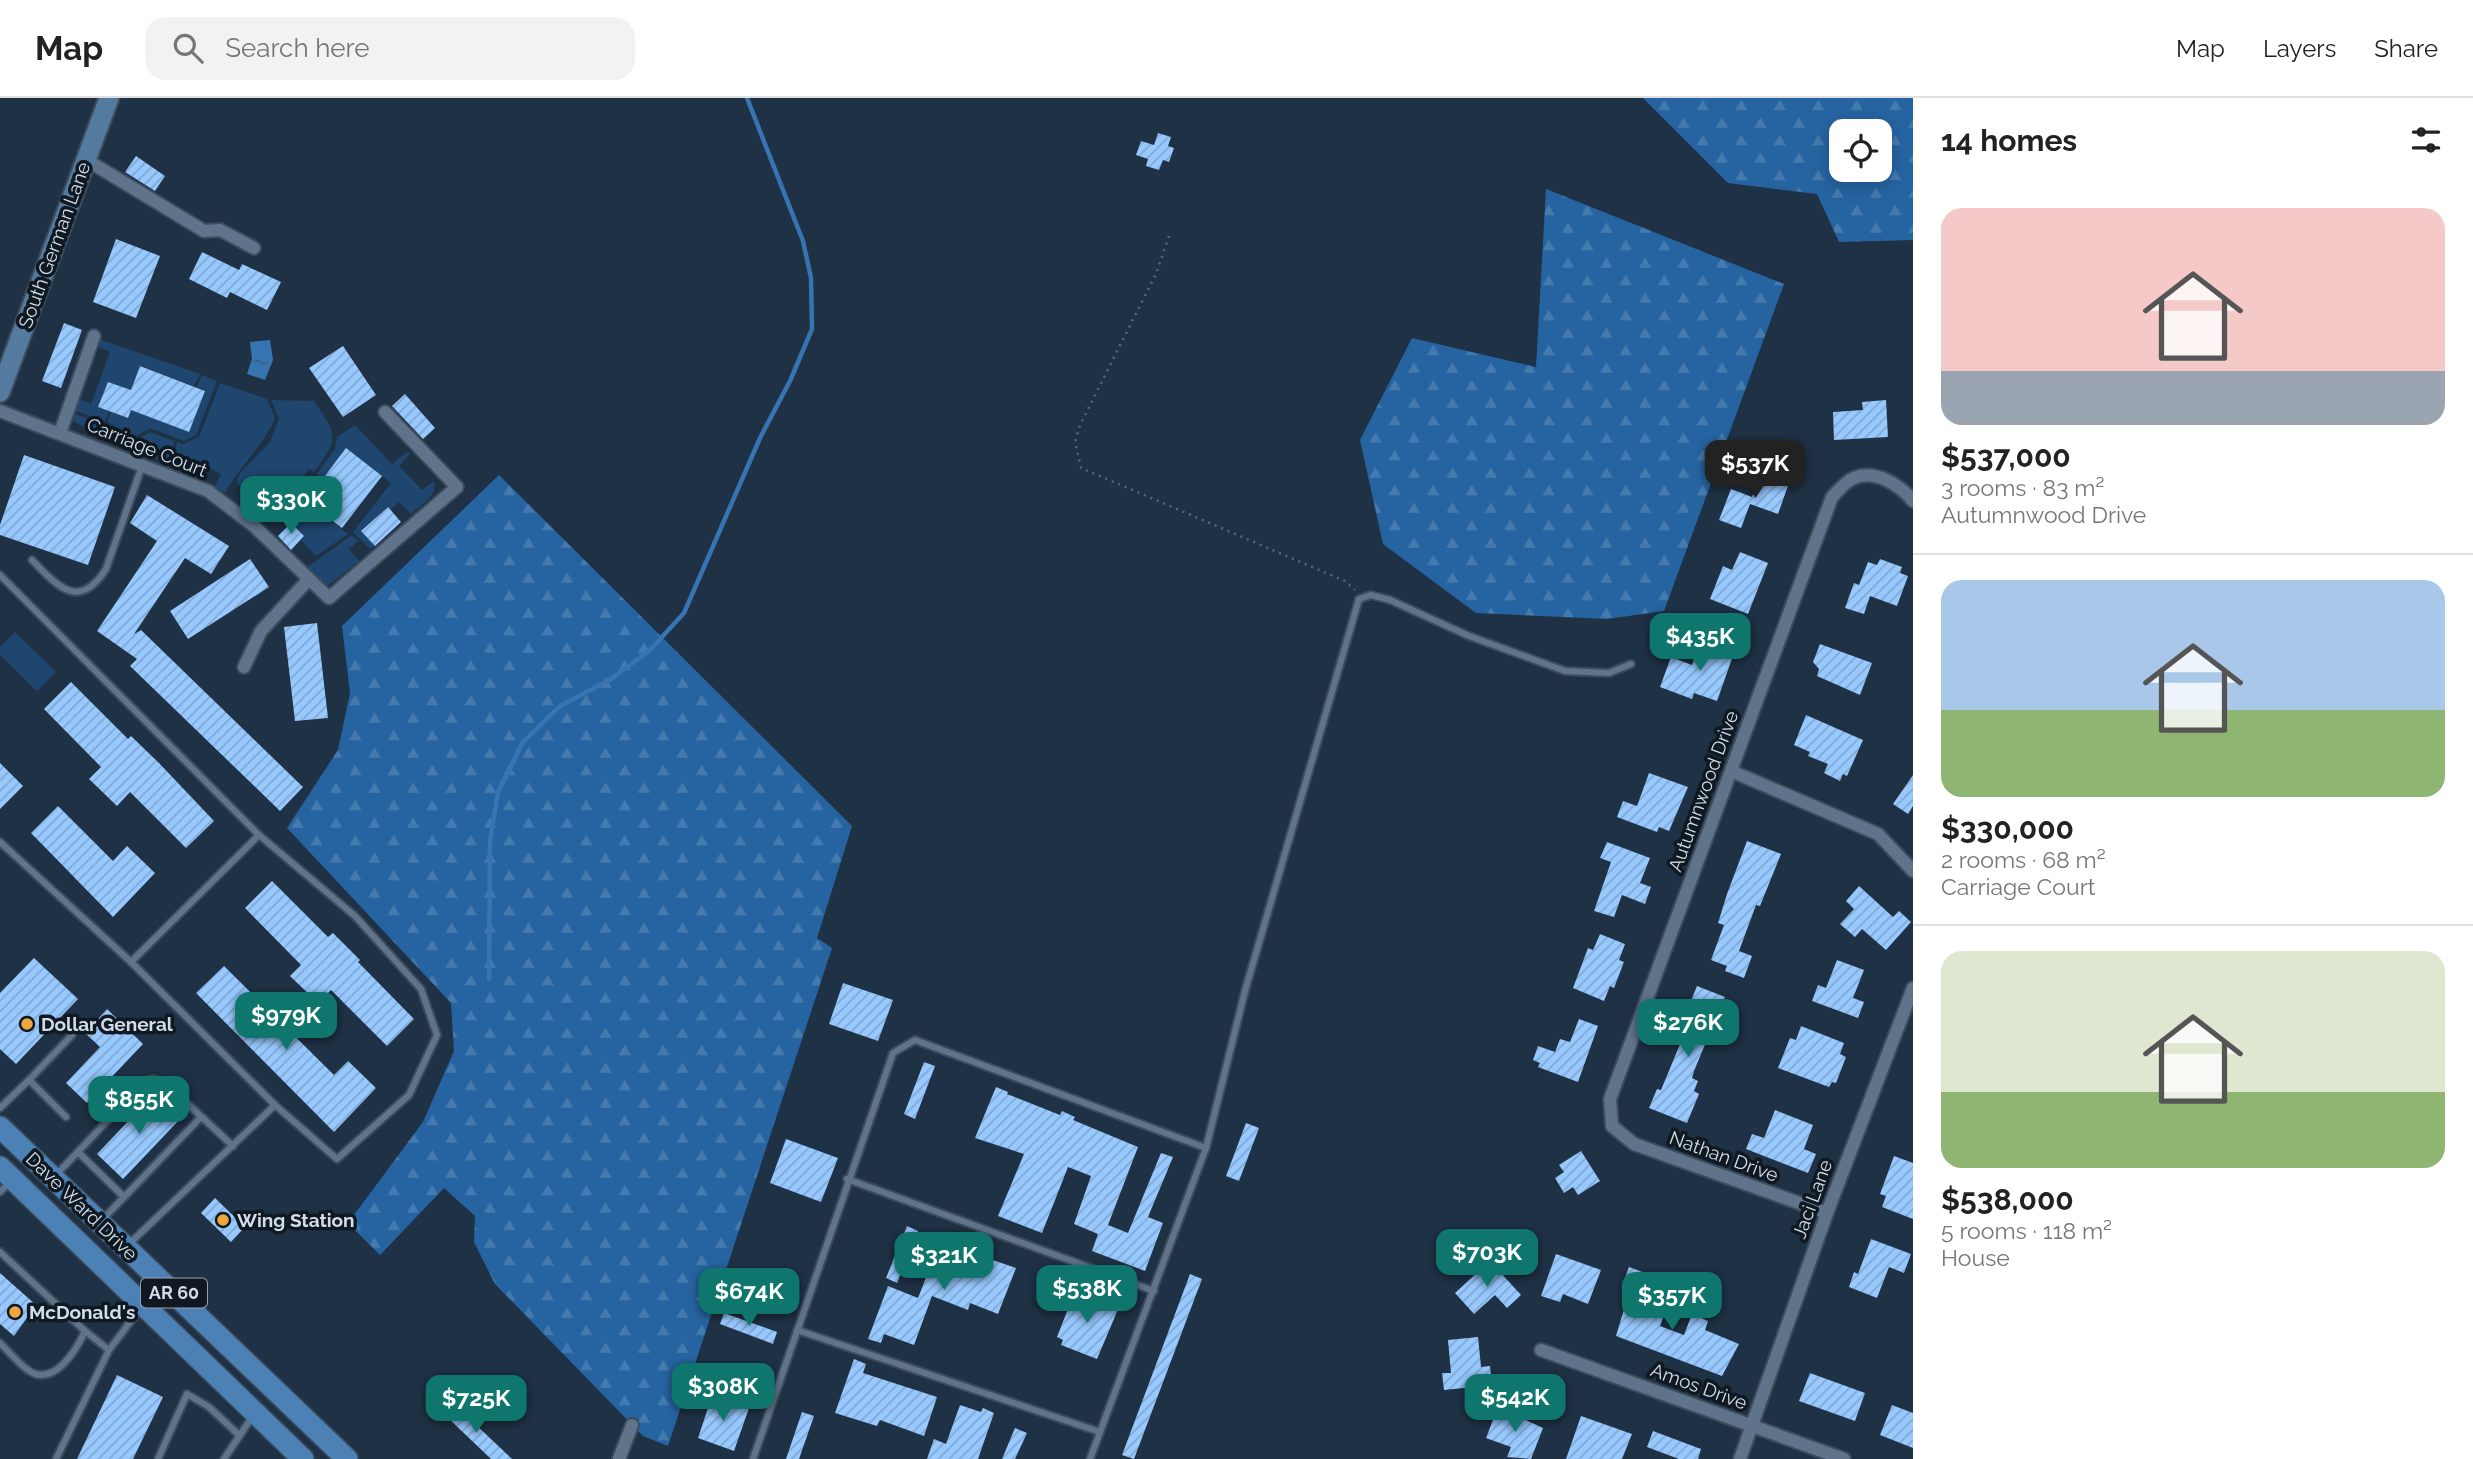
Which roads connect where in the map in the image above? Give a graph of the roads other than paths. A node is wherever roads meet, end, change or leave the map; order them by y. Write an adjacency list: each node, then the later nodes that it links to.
1 (108, 98): 2 (street, South German Lane)
2 (85, 159): 3 (street); 5 (street, South German Lane)
3 (254, 248)
4 (94, 336): 8 (street)
5 (0, 392)
6 (0, 411): 8 (street, Carriage Court)
7 (386, 412): 13 (street, Carriage Court)
8 (60, 433): 9 (street, Carriage Court)
9 (142, 466): 11 (lane); 13 (street, Carriage Court)
10 (1913, 501): 16 (street, Autumnwood Drive)
11 (32, 560)
12 (0, 575): 17 (lane)
13 (309, 579): 15 (street)
14 (1631, 664): 31 (lane)
15 (244, 667)
16 (1731, 771): 19 (street); 28 (street, Autumnwood Drive)
17 (259, 835): 20 (lane); 24 (lane)
18 (0, 842): 20 (lane)
19 (1913, 871)
20 (131, 962): 24 (lane)
21 (1913, 988): 37 (street, Jaci Lane)
22 (72, 1035): 23 (lane)
23 (29, 1080): 25 (lane); 26 (lane)
24 (275, 1105): 30 (lane)
25 (0, 1108)
26 (66, 1117)
27 (201, 1117): 30 (lane); 32 (lane); 36 (lane)
28 (1612, 1126): 37 (street, Nathan Drive)
29 (0, 1127): 33 (main road, Dave Ward Drive / AR 60)
30 (233, 1146): 39 (lane)
31 (1206, 1148): 35 (lane); 41 (lane)
32 (78, 1152): 33 (lane); 36 (lane)
33 (53, 1178): 38 (main road, Dave Ward Drive / AR 60)
34 (4, 1179): 42 (main road, Dave Ward Drive / AR 60)
35 (847, 1179): 41 (lane); 43 (lane)
36 (124, 1197): 38 (lane)
37 (1827, 1213): 50 (street, Jaci Lane)
38 (100, 1223): 39 (main road, Dave Ward Drive / AR 60)
39 (125, 1247): 57 (main road, Dave Ward Drive / AR 60)
40 (0, 1252): 44 (lane)
41 (1154, 1291): 51 (lane)
42 (144, 1304): 46 (lane); 48 (main road, Dave Ward Drive / AR 60)
43 (797, 1330): 51 (lane); 59 (lane)
44 (85, 1331): 45 (lane); 46 (lane)
45 (0, 1343)
46 (109, 1350): 54 (lane)
47 (1541, 1350): 50 (street, Amos Drive)
48 (255, 1412): 52 (lane); 56 (main road, Dave Ward Drive / AR 60)
49 (632, 1425): 58 (street)
50 (1752, 1426): 61 (street, Jaci Lane); 62 (street, Amos Drive)
51 (1100, 1432): 60 (lane)
52 (239, 1436): 53 (lane); 55 (lane)
53 (227, 1458)
54 (56, 1459)
55 (158, 1459)
56 (303, 1459)
57 (347, 1459)
58 (619, 1459)
59 (753, 1459)
60 (1090, 1459)
61 (1740, 1459)
62 (1844, 1459)

